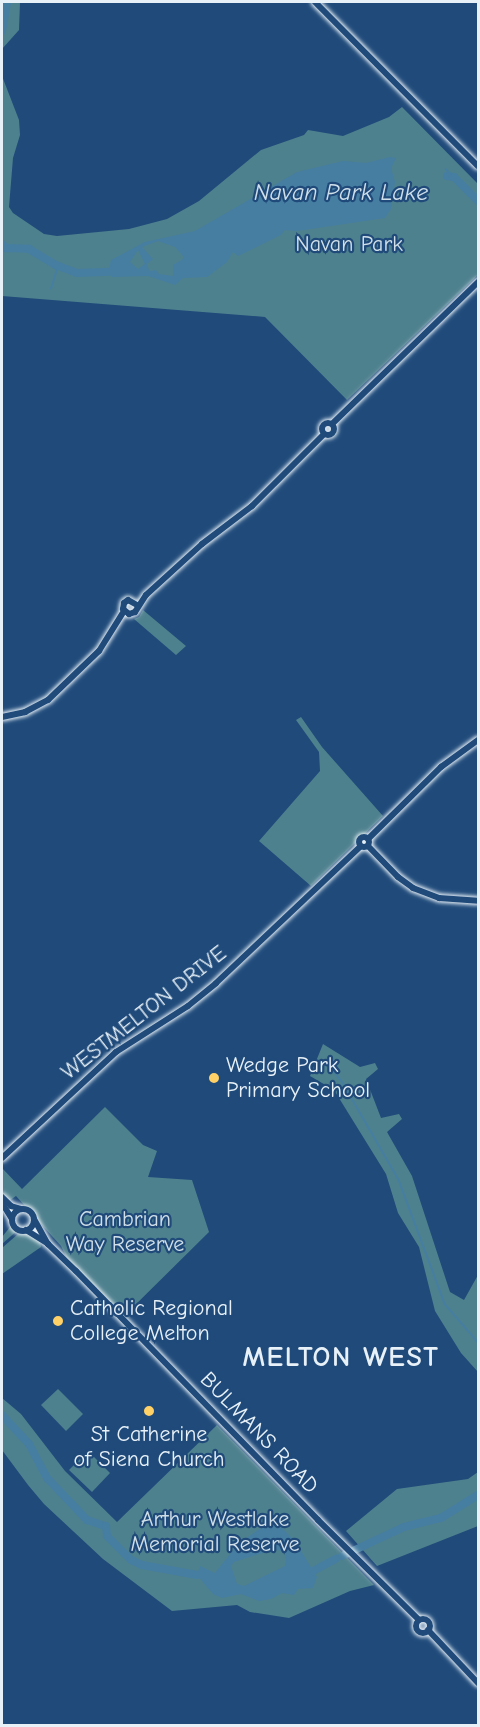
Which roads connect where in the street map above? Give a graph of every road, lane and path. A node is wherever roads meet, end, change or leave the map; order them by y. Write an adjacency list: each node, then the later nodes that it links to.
1 (315, 2): 2 (street)
2 (478, 166)
3 (478, 282): 4 (street)
4 (135, 602): 5 (street); 5 (street)
5 (126, 613): 6 (street)
6 (2, 717)
7 (478, 740): 8 (street, WESTMELTON DRIVE)
8 (365, 844): 9 (street); 10 (street, WESTMELTON DRIVE)
9 (478, 901)
10 (2, 1158)
11 (2, 1197): 13 (street)
12 (2, 1203): 15 (street)
13 (21, 1210): 14 (street); 15 (street)
14 (33, 1218): 16 (street); 17 (street, BULMANS ROAD)
15 (12, 1219): 16 (street)
16 (26, 1230): 17 (street, BULMANS ROAD)
17 (48, 1244): 18 (street, BULMANS ROAD)
18 (478, 1683)

